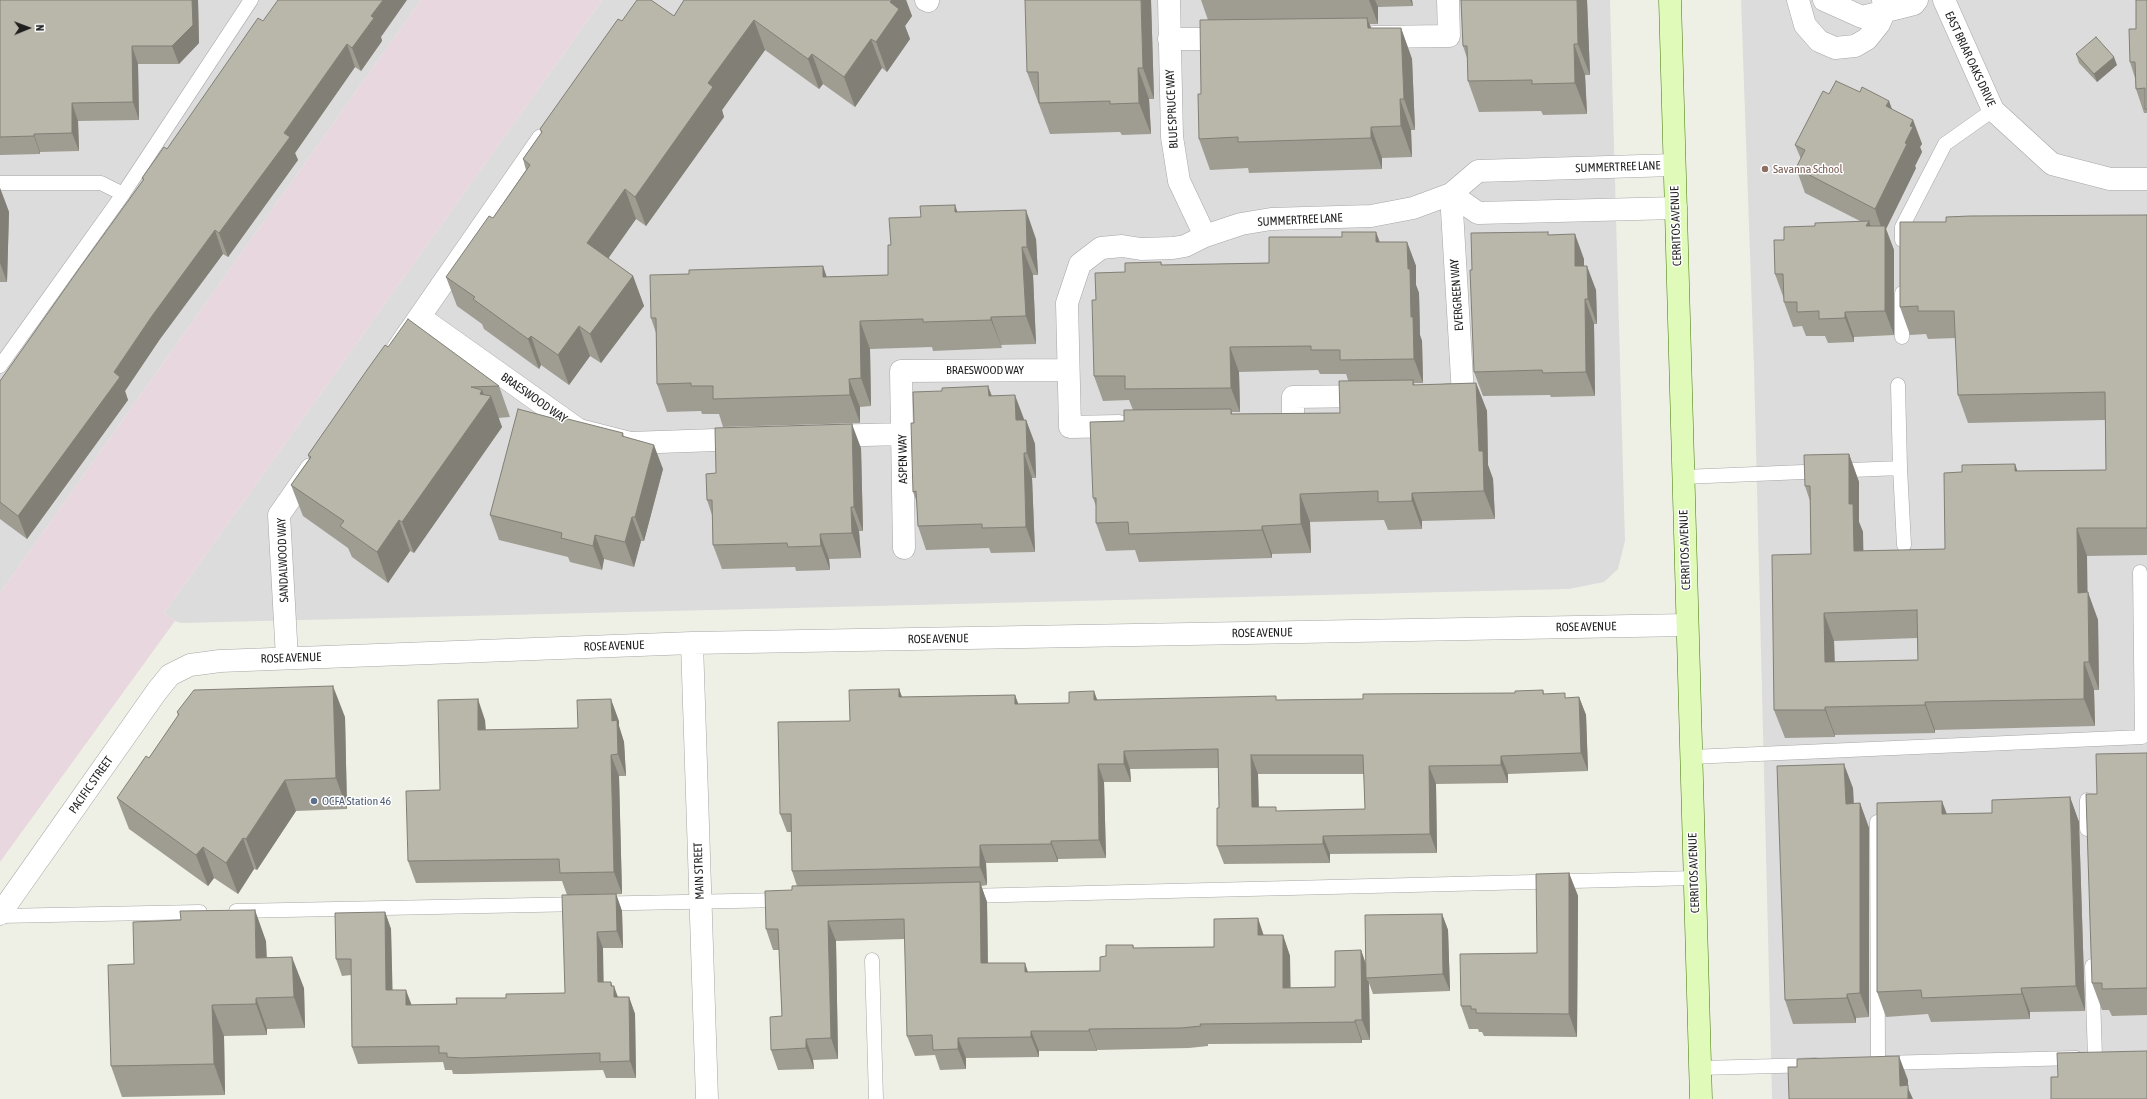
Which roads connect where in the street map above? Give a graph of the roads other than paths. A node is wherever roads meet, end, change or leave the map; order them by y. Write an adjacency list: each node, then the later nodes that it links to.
1 (251, 0): 18 (lane)
2 (1169, 0): 12 (street, BLUE SPRUCE WAY)
3 (1448, 0): 10 (street)
4 (1670, 0): 15 (main road, CERRITOS AVENUE)
5 (1798, 0): 9 (street)
6 (1824, 0): 9 (street)
7 (1917, 0): 9 (street)
8 (1944, 0): 13 (street, EAST BRIAR OAKS DRIVE)
9 (1884, 6)
10 (1353, 37)
11 (1249, 38): 12 (street)
12 (1169, 39): 21 (street, BLUE SPRUCE WAY)
13 (1993, 110): 16 (street, EAST BRIAR OAKS DRIVE); 22 (lane)
14 (555, 121): 24 (street)
15 (1674, 165): 19 (street, SUMMERTREE LANE); 20 (main road, CERRITOS AVENUE)
16 (2147, 179)
17 (0, 183): 18 (lane)
18 (123, 194): 27 (lane)
19 (1451, 194): 20 (street); 21 (street, SUMMERTREE LANE); 32 (street, EVERGREEN WAY)
20 (1676, 208): 40 (main road, CERRITOS AVENUE)
21 (1205, 236): 28 (street, SUMMERTREE LANE)
22 (1902, 250)
23 (1902, 282): 25 (lane)
24 (420, 317): 26 (street); 37 (street, BRAESWOOD WAY)
25 (1902, 337)
26 (388, 362)
27 (0, 366)
28 (1068, 370): 29 (street, BRAESWOOD WAY); 34 (street, SUMMERTREE LANE)
29 (901, 371): 35 (street, ASPEN WAY)
30 (1898, 385): 39 (lane)
31 (1386, 396): 33 (street)
32 (1425, 396)
33 (1253, 425)
34 (1142, 426)
35 (902, 434): 36 (street); 42 (street, ASPEN WAY)
36 (809, 437)
37 (762, 438)
38 (324, 451): 46 (street, SANDALWOOD WAY)
39 (1900, 468): 40 (lane); 41 (lane)
40 (1683, 477): 44 (main road, CERRITOS AVENUE)
41 (1904, 545)
42 (904, 548)
43 (2140, 572): 48 (lane)
44 (1687, 625): 45 (street, ROSE AVENUE); 48 (main road, CERRITOS AVENUE)
45 (692, 643): 46 (street, ROSE AVENUE); 55 (street, MAIN STREET)
46 (287, 658): 47 (street, ROSE AVENUE)
47 (190, 665): 56 (street, PACIFIC STREET)
48 (1691, 757): 52 (main road, CERRITOS AVENUE)
49 (2086, 800): 51 (lane)
50 (1877, 822): 62 (lane)
51 (2088, 839)
52 (1695, 878): 53 (lane); 64 (main road, CERRITOS AVENUE)
53 (955, 896)
54 (796, 900): 55 (lane)
55 (700, 902): 56 (lane); 65 (street, MAIN STREET)
56 (0, 915)
57 (2092, 956): 59 (lane)
58 (872, 960): 66 (lane)
59 (2095, 1057): 60 (lane); 62 (lane)
60 (2110, 1057)
61 (1863, 1063): 62 (lane)
62 (1878, 1063)
63 (1833, 1064): 64 (lane)
64 (1700, 1068): 67 (main road, CERRITOS AVENUE)
65 (707, 1099)
66 (876, 1099)
67 (1701, 1099)

